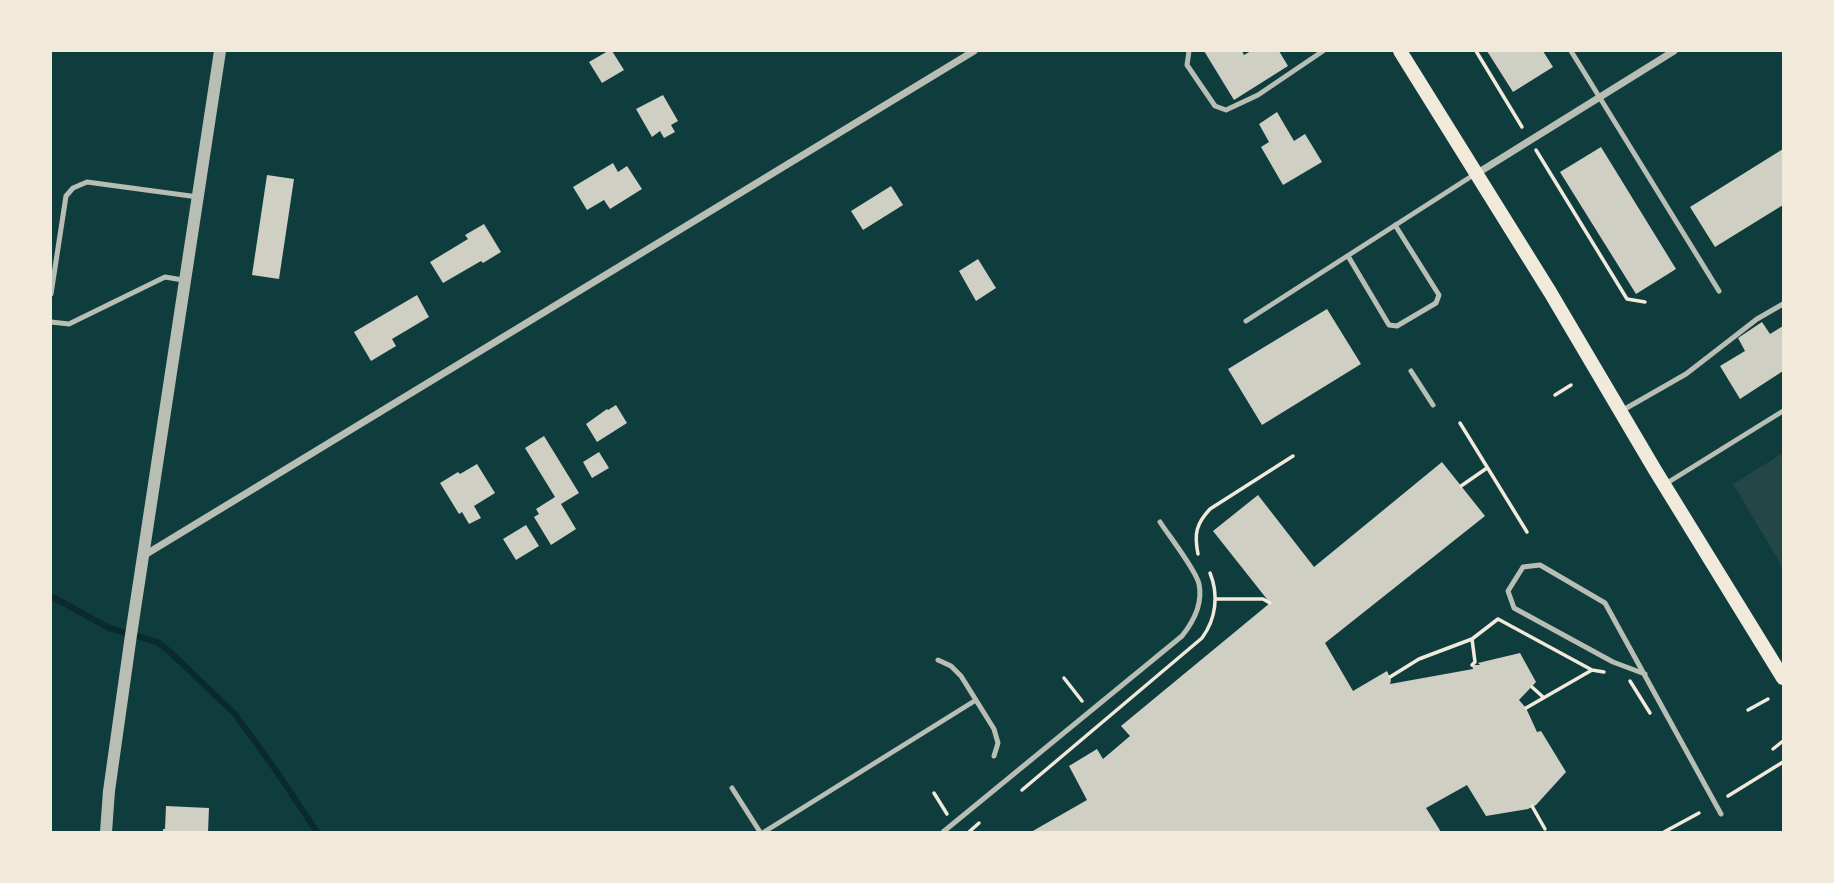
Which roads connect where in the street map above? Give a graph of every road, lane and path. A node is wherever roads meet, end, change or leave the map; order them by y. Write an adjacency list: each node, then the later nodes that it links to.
1 (220, 51): 13 (street)
2 (974, 51): 36 (street)
3 (1189, 51): 4 (lane)
4 (1323, 51)
5 (1400, 51): 12 (main road)
6 (1476, 51): 10 (path)
7 (1571, 51): 9 (lane)
8 (1674, 51): 9 (street)
9 (1600, 97): 12 (street); 17 (lane)
10 (1522, 127)
11 (1535, 148): 19 (path)
12 (1475, 174): 14 (lane); 28 (main road)
13 (198, 197): 16 (street); 18 (lane)
14 (1395, 225): 15 (lane); 15 (lane)
15 (1348, 256): 21 (lane)
16 (186, 281): 22 (lane); 36 (street)
17 (1720, 291)
18 (51, 294)
19 (1645, 302)
20 (1783, 304): 28 (lane)
21 (1246, 321)
22 (51, 322)
23 (1411, 371): 26 (lane)
24 (1571, 385): 25 (path)
25 (1555, 395)
26 (1433, 405)
27 (1783, 411): 32 (lane)
28 (1620, 412): 32 (main road)
29 (1460, 423): 31 (path)
30 (1293, 456): 37 (path)
31 (1487, 468): 33 (path); 35 (path)
32 (1664, 485): 48 (main road)
33 (1461, 486)
34 (1160, 522): 73 (lane)
35 (1527, 532)
36 (143, 556): 71 (street)
37 (1216, 599): 38 (path); 62 (path)
38 (1269, 603)
39 (1472, 639): 41 (path); 42 (path); 46 (path)
40 (938, 660): 52 (lane)
41 (1472, 665)
42 (1592, 670): 43 (path); 50 (path)
43 (1615, 674)
44 (1645, 674): 44 (lane); 68 (lane)
45 (1626, 676): 56 (path)
46 (1390, 677)
47 (1064, 678): 53 (path)
48 (1783, 678)
49 (1532, 687): 50 (path)
50 (1544, 698): 54 (path)
51 (1768, 699): 55 (path)
52 (976, 700): 59 (lane); 72 (lane)
53 (1083, 702)
54 (1526, 708)
55 (1748, 710)
56 (1655, 721)
57 (1783, 741): 58 (path)
58 (1773, 749)
59 (993, 756)
60 (1783, 762): 64 (path)
61 (732, 788): 72 (lane)
62 (1022, 790)
63 (934, 793): 67 (path)
64 (1728, 796)
65 (1532, 806): 70 (path)
66 (1699, 813): 75 (path)
67 (947, 814)
68 (1721, 814)
69 (979, 823): 74 (path)
70 (1545, 829)
71 (106, 832)
72 (762, 832)
73 (943, 832)
74 (969, 832)
75 (1664, 832)

